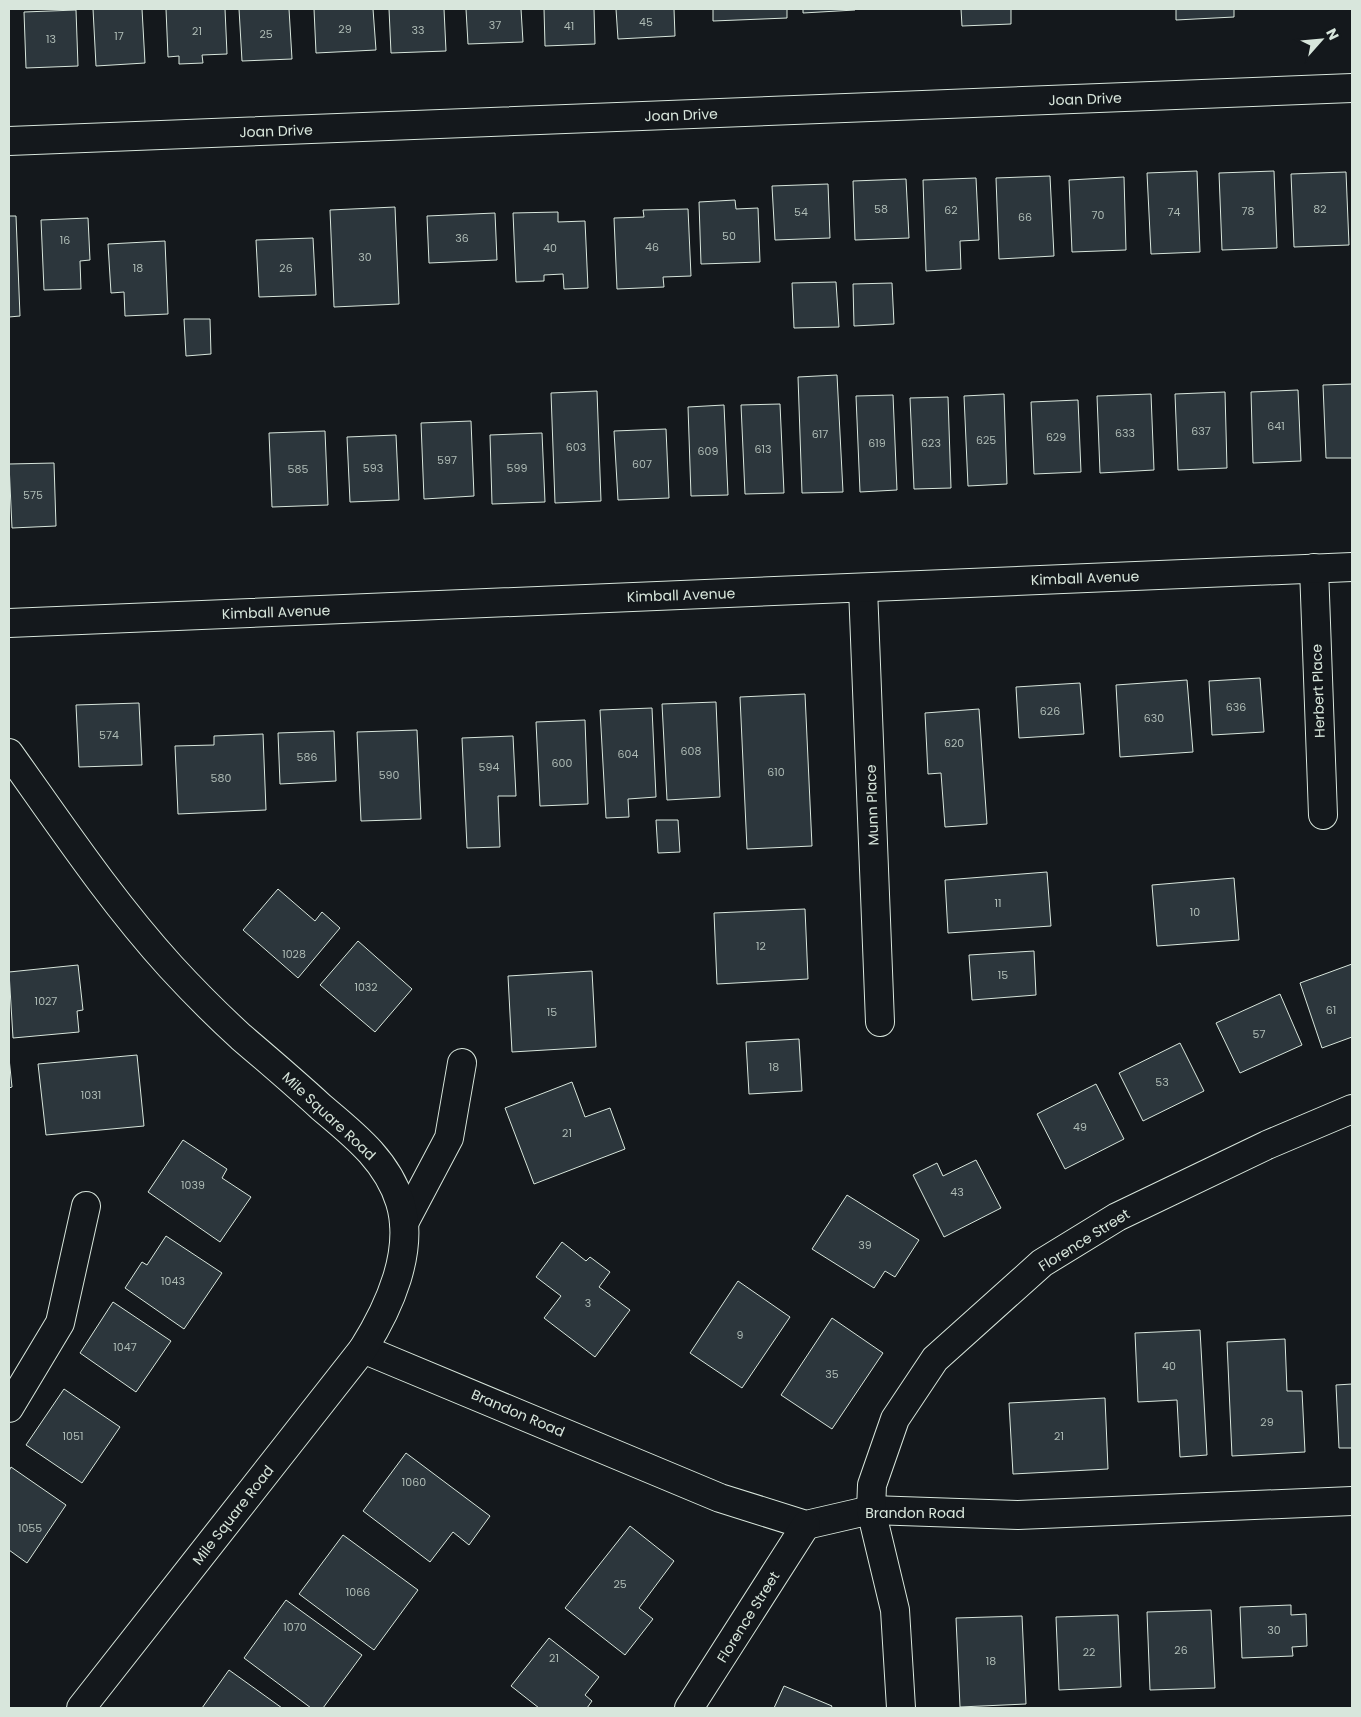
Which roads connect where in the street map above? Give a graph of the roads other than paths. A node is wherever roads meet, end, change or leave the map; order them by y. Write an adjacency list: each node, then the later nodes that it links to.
1 (1352, 88): 2 (street, Joan Drive)
2 (9, 140)
3 (1352, 566): 4 (street, Kimball Avenue)
4 (1314, 568): 5 (street, Kimball Avenue); 8 (street, Herbert Place)
5 (863, 588): 6 (street, Kimball Avenue); 9 (street, Munn Place)
6 (9, 623)
7 (9, 753): 13 (street, Mile Square Road)
8 (1323, 815)
9 (880, 1022)
10 (462, 1063): 13 (street)
11 (1352, 1109): 17 (street, Florence Street)
12 (86, 1206): 15 (street)
13 (404, 1223): 14 (street, Mile Square Road)
14 (363, 1348): 18 (street, Brandon Road); 19 (street, Mile Square Road)
15 (9, 1408)
16 (1352, 1507): 17 (street, Brandon Road)
17 (872, 1510): 18 (street, Brandon Road); 21 (street, Florence Street)
18 (806, 1525): 20 (street, Florence Street)
19 (80, 1708)
20 (689, 1708)
21 (901, 1708)

